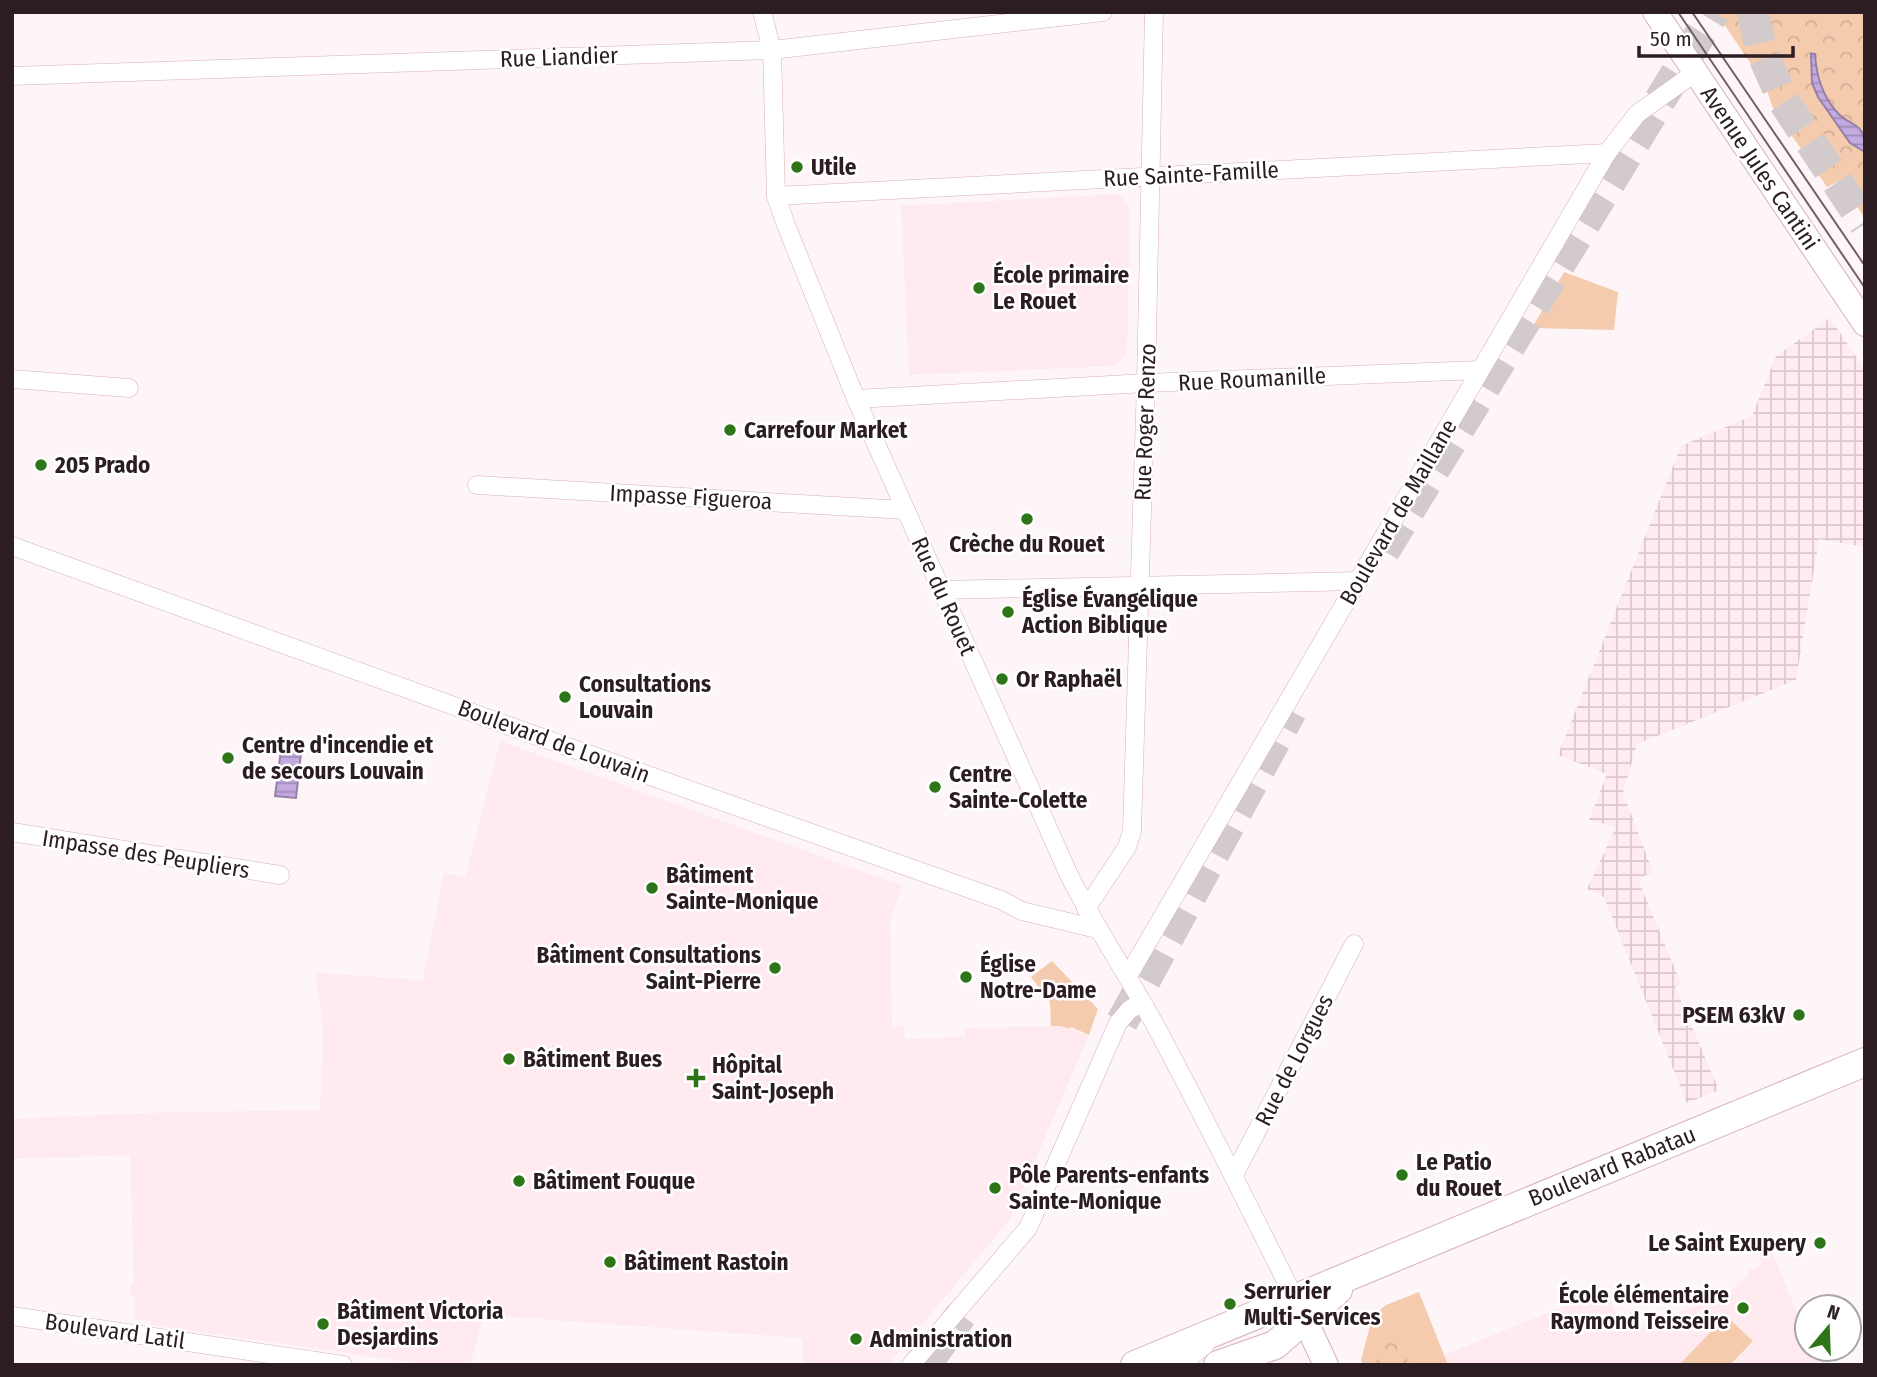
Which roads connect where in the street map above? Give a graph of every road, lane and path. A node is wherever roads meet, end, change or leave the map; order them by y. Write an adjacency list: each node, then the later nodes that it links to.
1 (762, 12): 5 (street, Rue du Rouet)
2 (1103, 12): 5 (street, Rue Liandier)
3 (1154, 12): 9 (street, Rue Roger Renzo)
4 (1654, 12): 6 (main road, Avenue Jules Cantini)
5 (772, 50): 7 (street, Rue Liandier); 10 (street, Rue du Rouet)
6 (1696, 72): 8 (street, Boulevard de Maillane); 11 (main road, Avenue Jules Cantini)
7 (12, 76)
8 (1607, 153): 9 (street, Rue Sainte-Famille); 12 (street, Boulevard de Maillane)
9 (1151, 176): 10 (street, Rue Sainte-Famille); 14 (street, Rue Roger Renzo)
10 (776, 196): 16 (street, Rue du Rouet)
11 (1865, 324)
12 (1480, 370): 14 (street, Rue Roumanille); 20 (street, Boulevard de Maillane)
13 (12, 379): 15 (street)
14 (1146, 383): 16 (street, Rue Roumanille); 21 (street, Rue Roger Renzo)
15 (129, 388)
16 (856, 399): 18 (street, Rue du Rouet)
17 (477, 485): 18 (street, Impasse Figueroa)
18 (905, 510): 22 (street, Rue du Rouet)
19 (12, 546): 26 (street, Boulevard de Louvain)
20 (1359, 581): 21 (street); 28 (street, Boulevard de Maillane)
21 (1140, 586): 22 (street); 25 (street, Rue Roger Renzo)
22 (942, 590): 25 (street, Rue du Rouet)
23 (12, 832): 24 (street, Impasse des Peupliers)
24 (280, 875)
25 (1086, 909): 26 (street, Rue du Rouet)
26 (1097, 929): 28 (street, Rue du Rouet)
27 (1354, 944): 31 (street, Rue de Lorgues)
28 (1128, 976): 29 (street, Rue du Rouet)
29 (1142, 1002): 31 (street, Rue du Rouet); 35 (street)
30 (1865, 1062): 32 (main road, Boulevard Rabatau)
31 (1234, 1175): 32 (street, Rue du Rouet)
32 (1300, 1309): 34 (main road, Boulevard Rabatau); 39 (main road, Boulevard Rabatau); 40 (main road)
33 (12, 1316): 36 (street, Boulevard Latil)
34 (1252, 1316): 37 (main road, Boulevard Rabatau); 38 (street, Boulevard Rabatau)
35 (911, 1364)
36 (343, 1365)
37 (1135, 1365)
38 (1180, 1365)
39 (1218, 1365)
40 (1326, 1365)

